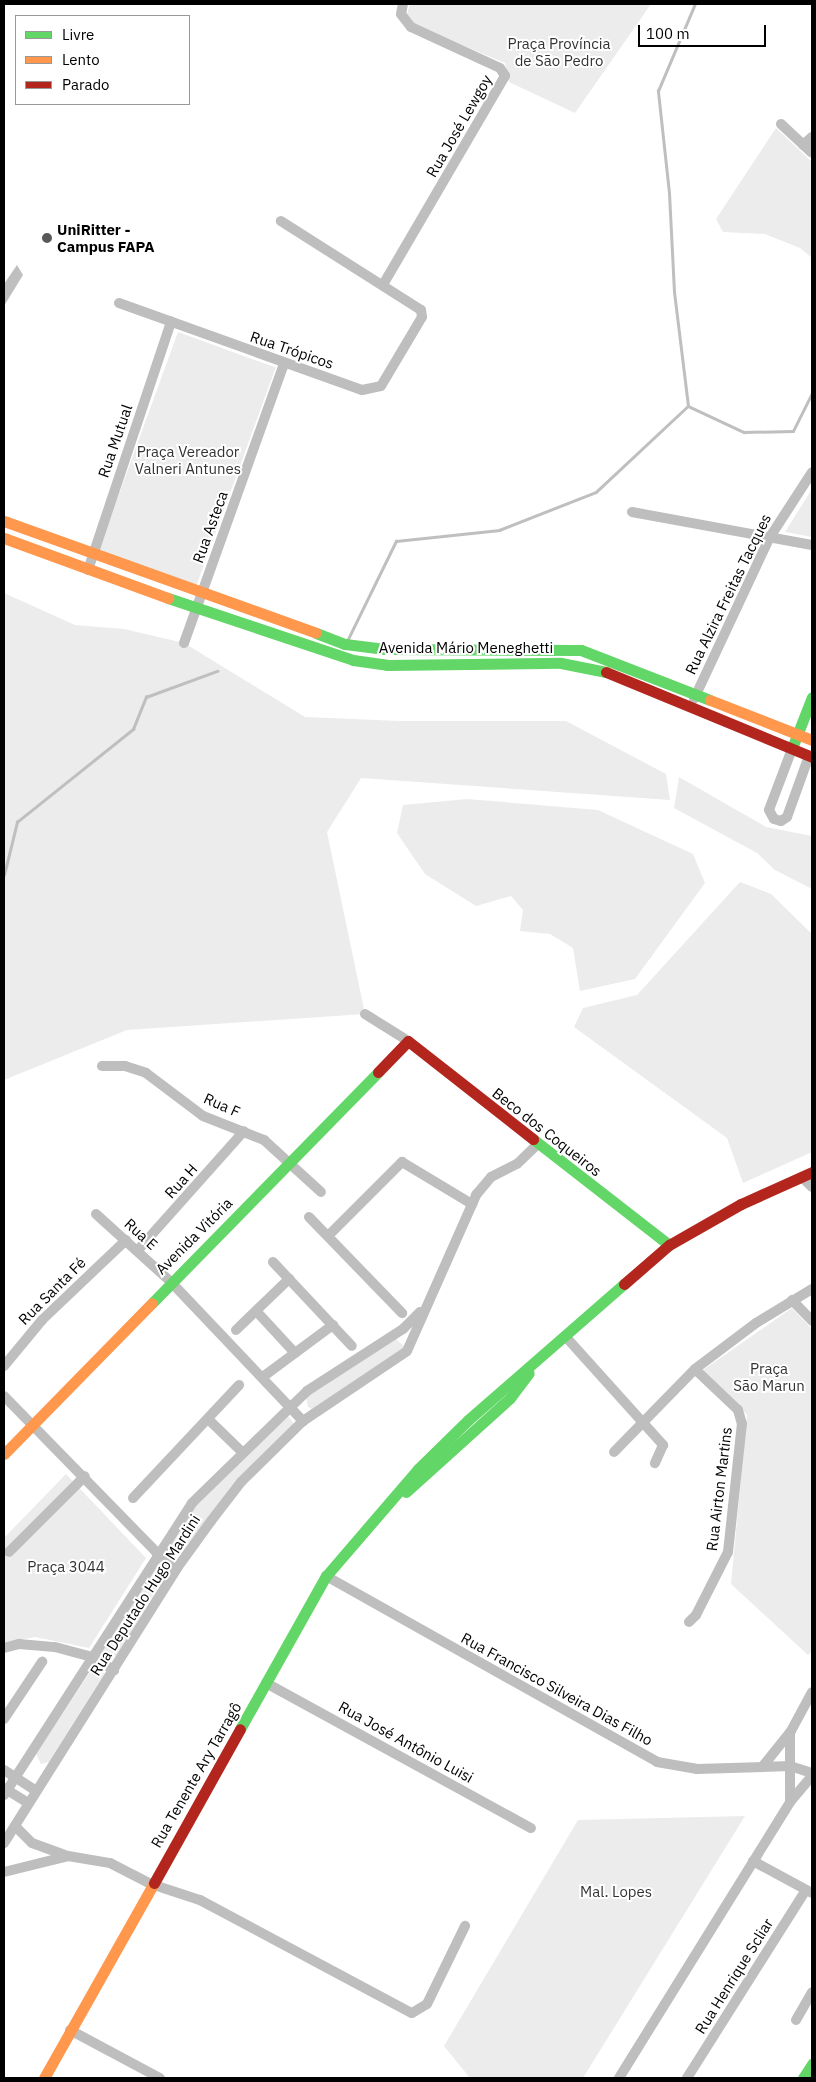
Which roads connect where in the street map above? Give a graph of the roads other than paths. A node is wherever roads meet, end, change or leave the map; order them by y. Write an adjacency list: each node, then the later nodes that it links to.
1 (404, 4): 7 (street, Rua José Lewgoy)
2 (781, 124): 4 (street)
3 (812, 137): 4 (street)
4 (803, 145): 5 (street)
5 (812, 154)
6 (281, 220): 7 (street)
7 (384, 283): 10 (street, Rua Trópicos)
8 (119, 303): 9 (street, Rua Trópicos)
9 (172, 322): 10 (street, Rua Trópicos); 17 (street, Rua Mutual)
10 (284, 363): 19 (street, Rua Asteca)
11 (812, 472): 14 (street, Rua Alzira Freitas Tacques)
12 (632, 512): 14 (street)
13 (4, 521): 17 (street, Avenida Mário Meneghetti)
14 (770, 537): 16 (street); 28 (street, Rua Alzira Freitas Tacques)
15 (4, 538): 18 (street, Avenida Mário Meneghetti)
16 (812, 545)
17 (92, 556): 18 (street, Rua Mutual); 19 (street, Avenida Mário Meneghetti)
18 (88, 570): 20 (street, Avenida Mário Meneghetti)
19 (201, 596): 20 (street, Rua Asteca); 22 (street, Avenida Mário Meneghetti)
20 (196, 609): 21 (street, Rua Asteca); 25 (street, Avenida Mário Meneghetti)
21 (184, 643)
22 (356, 646): 23 (street, Avenida Mário Meneghetti); 25 (street)
23 (467, 650): 24 (street, Avenida Mário Meneghetti); 26 (street)
24 (581, 650): 27 (street); 28 (street, Avenida Mário Meneghetti)
25 (354, 660): 26 (street, Avenida Mário Meneghetti)
26 (466, 664): 27 (street, Avenida Mário Meneghetti)
27 (576, 666): 30 (street, Avenida Mário Meneghetti)
28 (696, 694): 30 (street, Rua Alzira Freitas Tacques); 31 (street, Avenida Mário Meneghetti)
29 (812, 697): 31 (street)
30 (690, 707): 33 (street, Avenida Mário Meneghetti)
31 (798, 734): 32 (street, Avenida Mário Meneghetti); 33 (street)
32 (812, 740)
33 (792, 749): 34 (street, Avenida Mário Meneghetti); 34 (street)
34 (811, 753)
35 (365, 1014): 36 (street)
36 (408, 1041): 39 (street, Beco dos Coqueiros); 40 (street, Avenida Vitória)
37 (102, 1066): 38 (street, Rua F)
38 (244, 1131): 40 (street, Rua F); 50 (street, Rua H)
39 (537, 1145): 44 (street, Rua Deputado Hugo Mardini); 49 (street, Beco dos Coqueiros)
40 (291, 1161): 43 (street, Rua F); 53 (street, Avenida Vitória)
41 (807, 1174): 42 (street); 49 (street, Rua Tenente Ary Tarragô)
42 (812, 1187)
43 (321, 1192)
44 (472, 1204): 47 (street); 56 (street, Rua Deputado Hugo Mardini)
45 (96, 1214): 48 (street, Rua E)
46 (309, 1216): 47 (street)
47 (328, 1236): 58 (street)
48 (126, 1240): 50 (street, Rua E); 67 (street, Rua Santa Fé)
49 (669, 1244): 63 (street, Rua Tenente Ary Tarragô)
50 (138, 1250): 53 (street, Rua E)
51 (273, 1262): 52 (street)
52 (289, 1279): 57 (street); 60 (street)
53 (170, 1282): 69 (street, Rua E); 75 (street, Avenida Vitória)
54 (812, 1289): 55 (street)
55 (792, 1300): 59 (street); 68 (street)
56 (423, 1310): 62 (street, Rua Deputado Hugo Mardini); 65 (street, Rua Deputado Hugo Mardini)
57 (256, 1312): 61 (street); 66 (street)
58 (402, 1313)
59 (812, 1321)
60 (332, 1325): 64 (street); 66 (street)
61 (236, 1330)
62 (396, 1334): 65 (street); 72 (street, Rua Deputado Hugo Mardini)
63 (565, 1336): 76 (street); 86 (street, Rua Tenente Ary Tarragô)
64 (352, 1346)
65 (410, 1348): 74 (street, Rua Deputado Hugo Mardini)
66 (295, 1353): 69 (street)
67 (4, 1366)
68 (695, 1370): 76 (street); 87 (street, Rua Airton Martins)
69 (264, 1376): 72 (street, Rua E)
70 (238, 1386): 73 (street)
71 (4, 1396): 75 (street)
72 (290, 1406): 74 (street, Rua E); 77 (street, Rua Deputado Hugo Mardini)
73 (208, 1419): 77 (street); 82 (street)
74 (303, 1421): 85 (street, Rua Deputado Hugo Mardini)
75 (33, 1422): 79 (street, Avenida Vitória); 81 (street)
76 (643, 1423): 78 (street); 80 (street)
77 (241, 1451): 84 (street, Rua Deputado Hugo Mardini)
78 (614, 1452)
79 (4, 1454)
80 (654, 1463)
81 (85, 1476): 83 (street); 84 (street)
82 (133, 1498)
83 (10, 1552)
84 (156, 1552): 85 (street); 89 (street, Rua Deputado Hugo Mardini)
85 (177, 1568): 91 (street, Rua Deputado Hugo Mardini)
86 (326, 1576): 92 (street, Rua Tenente Ary Tarragô); 96 (street, Rua Francisco Silveira Dias Filho)
87 (689, 1622)
88 (4, 1648): 89 (street)
89 (92, 1657): 91 (street); 100 (street, Rua Deputado Hugo Mardini)
90 (42, 1662): 94 (street)
91 (114, 1670): 102 (street, Rua Deputado Hugo Mardini)
92 (266, 1683): 106 (street, Rua José Antônio Luisi); 111 (street, Rua Tenente Ary Tarragô)
93 (812, 1692): 95 (street)
94 (4, 1719)
95 (791, 1731): 96 (street); 97 (street)
96 (763, 1766): 97 (street, Rua Francisco Silveira Dias Filho)
97 (790, 1766): 99 (street); 103 (street)
98 (4, 1770): 100 (street)
99 (809, 1777): 103 (street)
100 (15, 1778): 101 (street, Rua Deputado Hugo Mardini); 102 (street)
101 (5, 1791): 104 (street)
102 (36, 1791): 104 (street, Rua Deputado Hugo Mardini)
103 (790, 1802): 109 (street)
104 (28, 1803): 105 (street, Rua Deputado Hugo Mardini)
105 (15, 1826): 107 (street, Rua Deputado Hugo Mardini); 108 (street)
106 (531, 1828)
107 (4, 1843)
108 (68, 1856): 110 (street); 111 (street)
109 (753, 1862): 112 (street); 120 (street)
110 (4, 1872)
111 (151, 1884): 113 (street); 116 (street, Rua Tenente Ary Tarragô)
112 (809, 1892): 121 (street, Rua Henrique Scliar)
113 (465, 1926)
114 (812, 1992): 115 (street)
115 (796, 2020)
116 (70, 2030): 118 (street, Rua Tenente Ary Tarragô); 119 (street)
117 (812, 2064): 122 (street)
118 (44, 2078)
119 (160, 2078)
120 (618, 2078)
121 (687, 2078)
122 (803, 2078)

